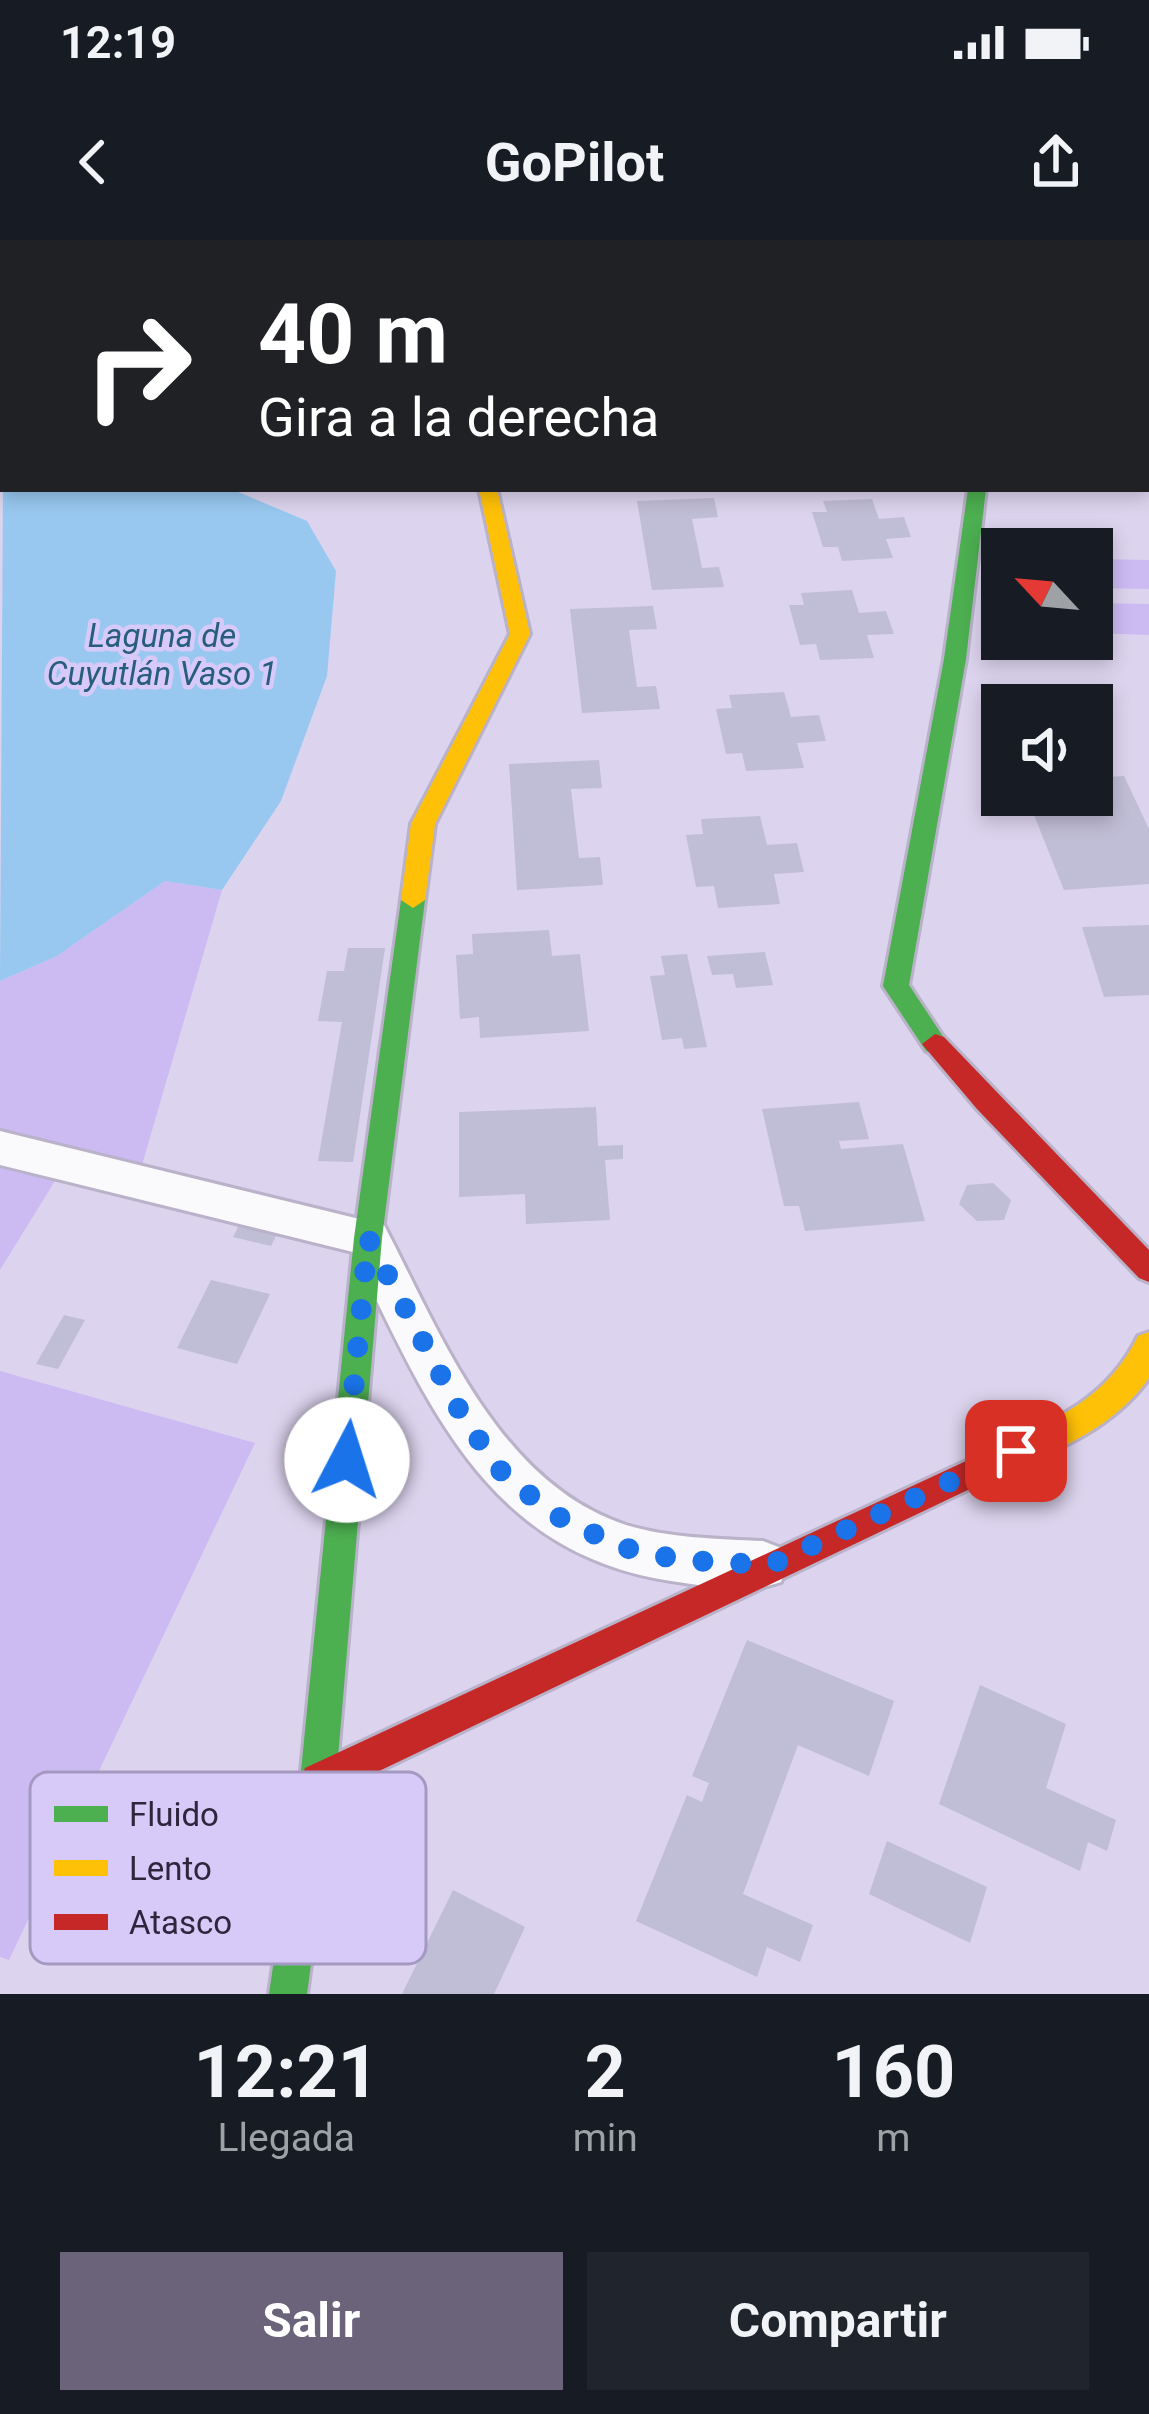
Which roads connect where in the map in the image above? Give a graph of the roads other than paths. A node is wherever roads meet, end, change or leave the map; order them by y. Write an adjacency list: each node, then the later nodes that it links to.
1 (489, 492): 4 (street)
2 (977, 492): 5 (street)
3 (0, 1148): 4 (street)
4 (368, 1238): 7 (street); 8 (street)
5 (1149, 1270)
6 (1149, 1346): 7 (street)
7 (770, 1565): 9 (street)
8 (319, 1772)
9 (337, 1772)
10 (291, 1964): 11 (street)
11 (287, 1994)

